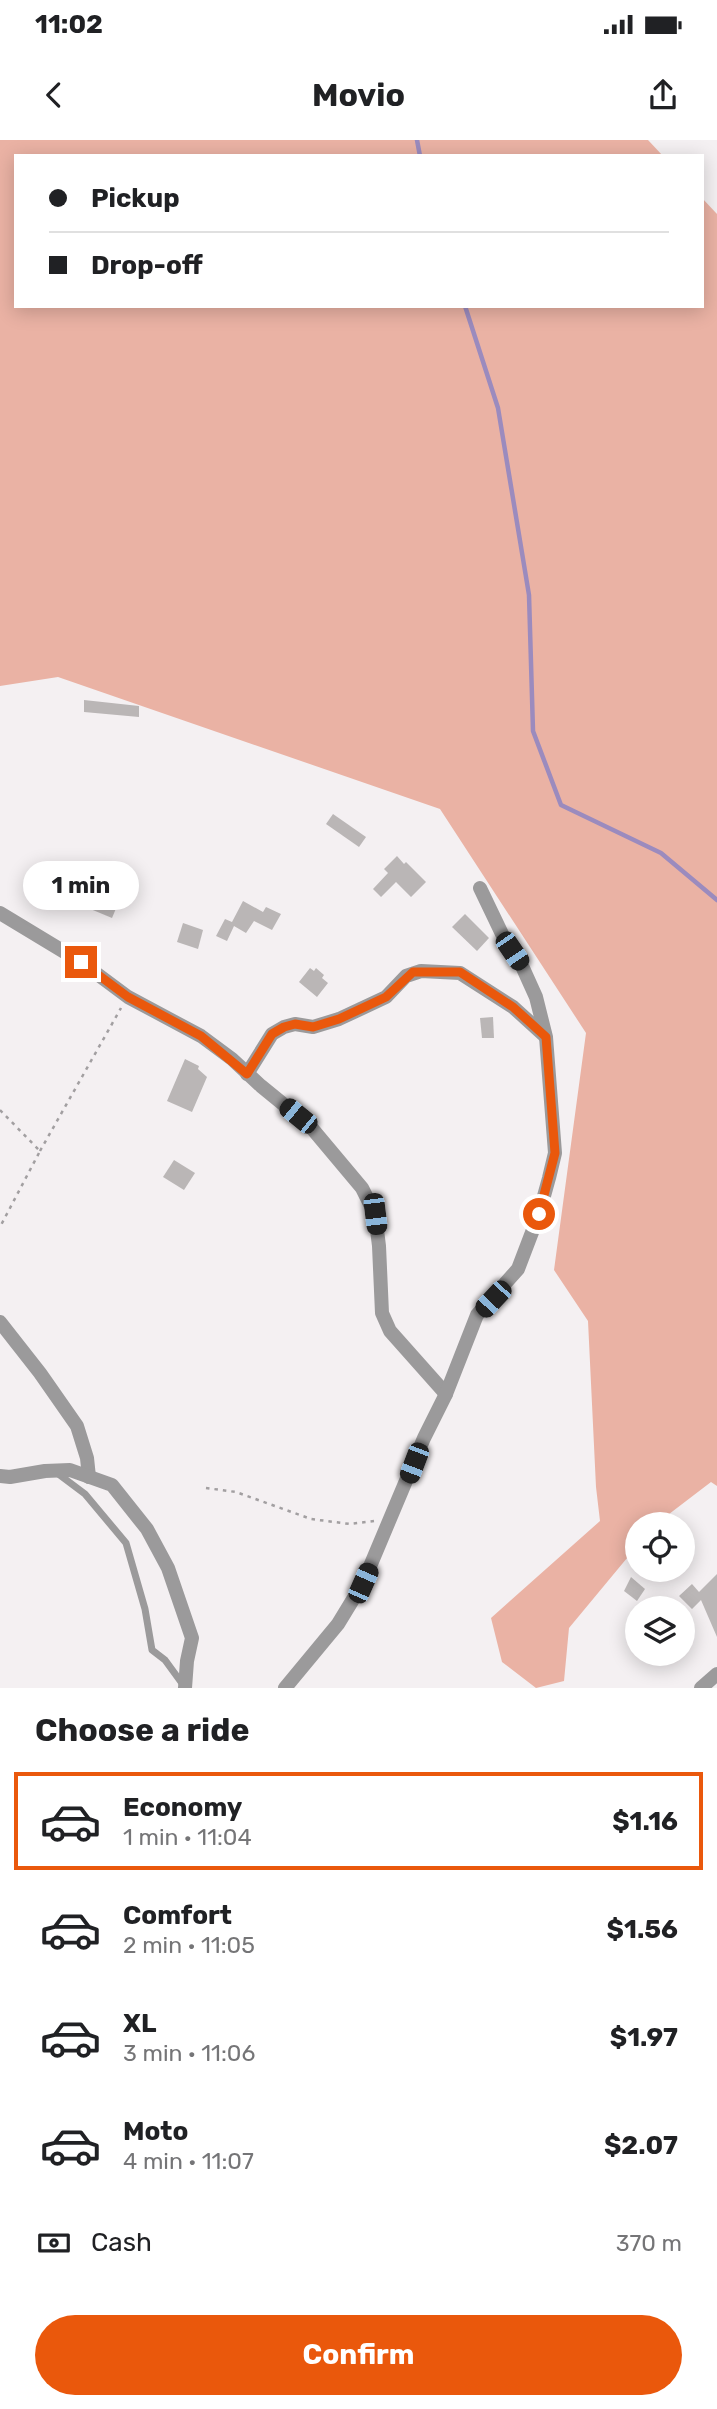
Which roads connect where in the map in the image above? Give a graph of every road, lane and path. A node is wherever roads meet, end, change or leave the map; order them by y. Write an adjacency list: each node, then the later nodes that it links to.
1 (480, 888): 4 (street)
2 (0, 913): 3 (street)
3 (128, 997): 5 (street); 7 (path)
4 (546, 1037): 5 (street); 10 (street)
5 (247, 1074): 10 (street)
6 (0, 1110): 7 (path)
7 (40, 1151): 8 (path)
8 (0, 1227)
9 (0, 1322): 13 (street)
10 (446, 1394): 15 (street)
11 (54, 1471): 12 (street); 13 (street); 17 (lane)
12 (0, 1476)
13 (89, 1477): 17 (street)
14 (206, 1488): 15 (path)
15 (391, 1519): 18 (street)
16 (717, 1674): 19 (street)
17 (185, 1687)
18 (285, 1688)
19 (701, 1688)

